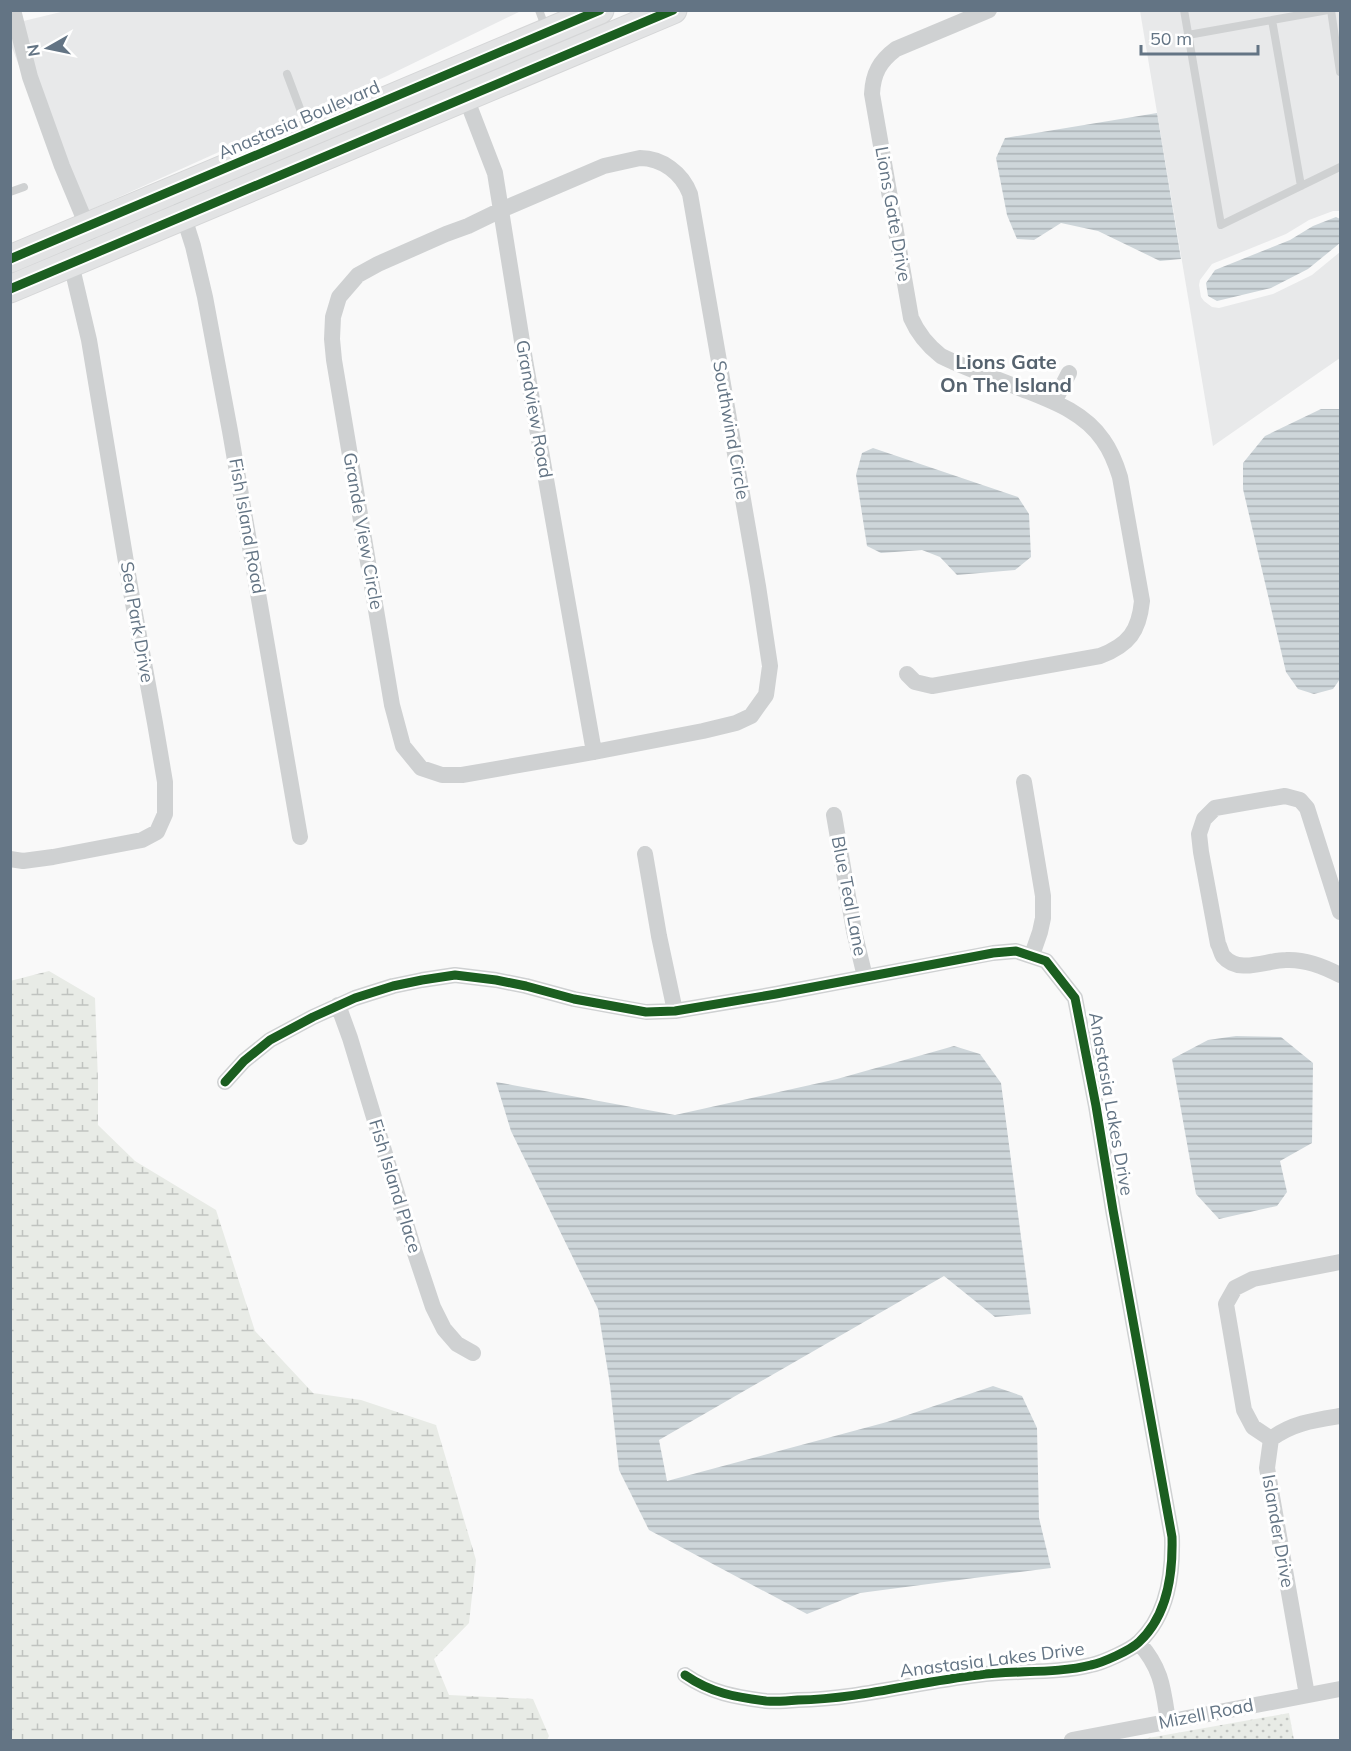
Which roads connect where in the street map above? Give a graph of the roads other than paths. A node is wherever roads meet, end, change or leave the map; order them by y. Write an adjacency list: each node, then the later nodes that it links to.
1 (13, 10): 22 (street)
2 (600, 10): 8 (main road, Anastasia Boulevard)
3 (673, 10): 13 (main road)
4 (989, 10): 28 (street, Lions Gate Drive)
5 (1184, 10): 9 (lane)
6 (1330, 10): 7 (lane); 11 (lane)
7 (1272, 20): 9 (lane); 16 (lane)
8 (543, 22): 10 (main road, Anastasia Boulevard)
9 (1188, 35): 16 (lane)
10 (456, 71): 13 (street, Grandview Road); 14 (main road, Anastasia Boulevard)
11 (1341, 72)
12 (287, 74): 14 (lane)
13 (467, 98): 20 (street, Grandview Road); 21 (main road)
14 (309, 133): 18 (main road, Anastasia Boulevard)
15 (1341, 167): 16 (lane)
16 (1301, 186)
17 (24, 187): 19 (lane)
18 (173, 190): 21 (street, Fish Island Road); 22 (main road, Anastasia Boulevard)
19 (10, 192)
20 (501, 210): 30 (street, Grandview Road); 30 (street, Grande View Circle); 30 (street, Southwind Circle)
21 (184, 216): 23 (main road); 33 (street, Fish Island Road)
22 (76, 232): 23 (street); 24 (main road, Anastasia Boulevard); 25 (street, Sea Park Drive)
23 (98, 253): 25 (main road)
24 (10, 259)
25 (71, 263): 26 (main road); 35 (street, Sea Park Drive)
26 (10, 289)
27 (1069, 373): 28 (street)
28 (1054, 402): 29 (street, Lions Gate Drive)
29 (908, 674)
30 (594, 752)
31 (1024, 782): 37 (street)
32 (834, 816): 39 (street, Blue Teal Lane)
33 (300, 837)
34 (645, 854): 41 (street)
35 (10, 859)
36 (1341, 912): 38 (street)
37 (1032, 955): 39 (street); 47 (street, Anastasia Lakes Drive)
38 (1341, 975)
39 (865, 977): 41 (street)
40 (338, 1005): 41 (street); 42 (street); 44 (street, Fish Island Place)
41 (675, 1011)
42 (225, 1082)
43 (1341, 1262): 46 (street)
44 (473, 1353)
45 (1341, 1416): 46 (street)
46 (1271, 1439): 50 (street, Islander Drive)
47 (1138, 1643): 48 (street, Anastasia Lakes Drive); 51 (street)
48 (686, 1675)
49 (1341, 1689): 50 (street, Mizell Road)
50 (1307, 1695): 51 (street, Mizell Road)
51 (1168, 1721): 52 (street, Mizell Road)
52 (1072, 1740)

